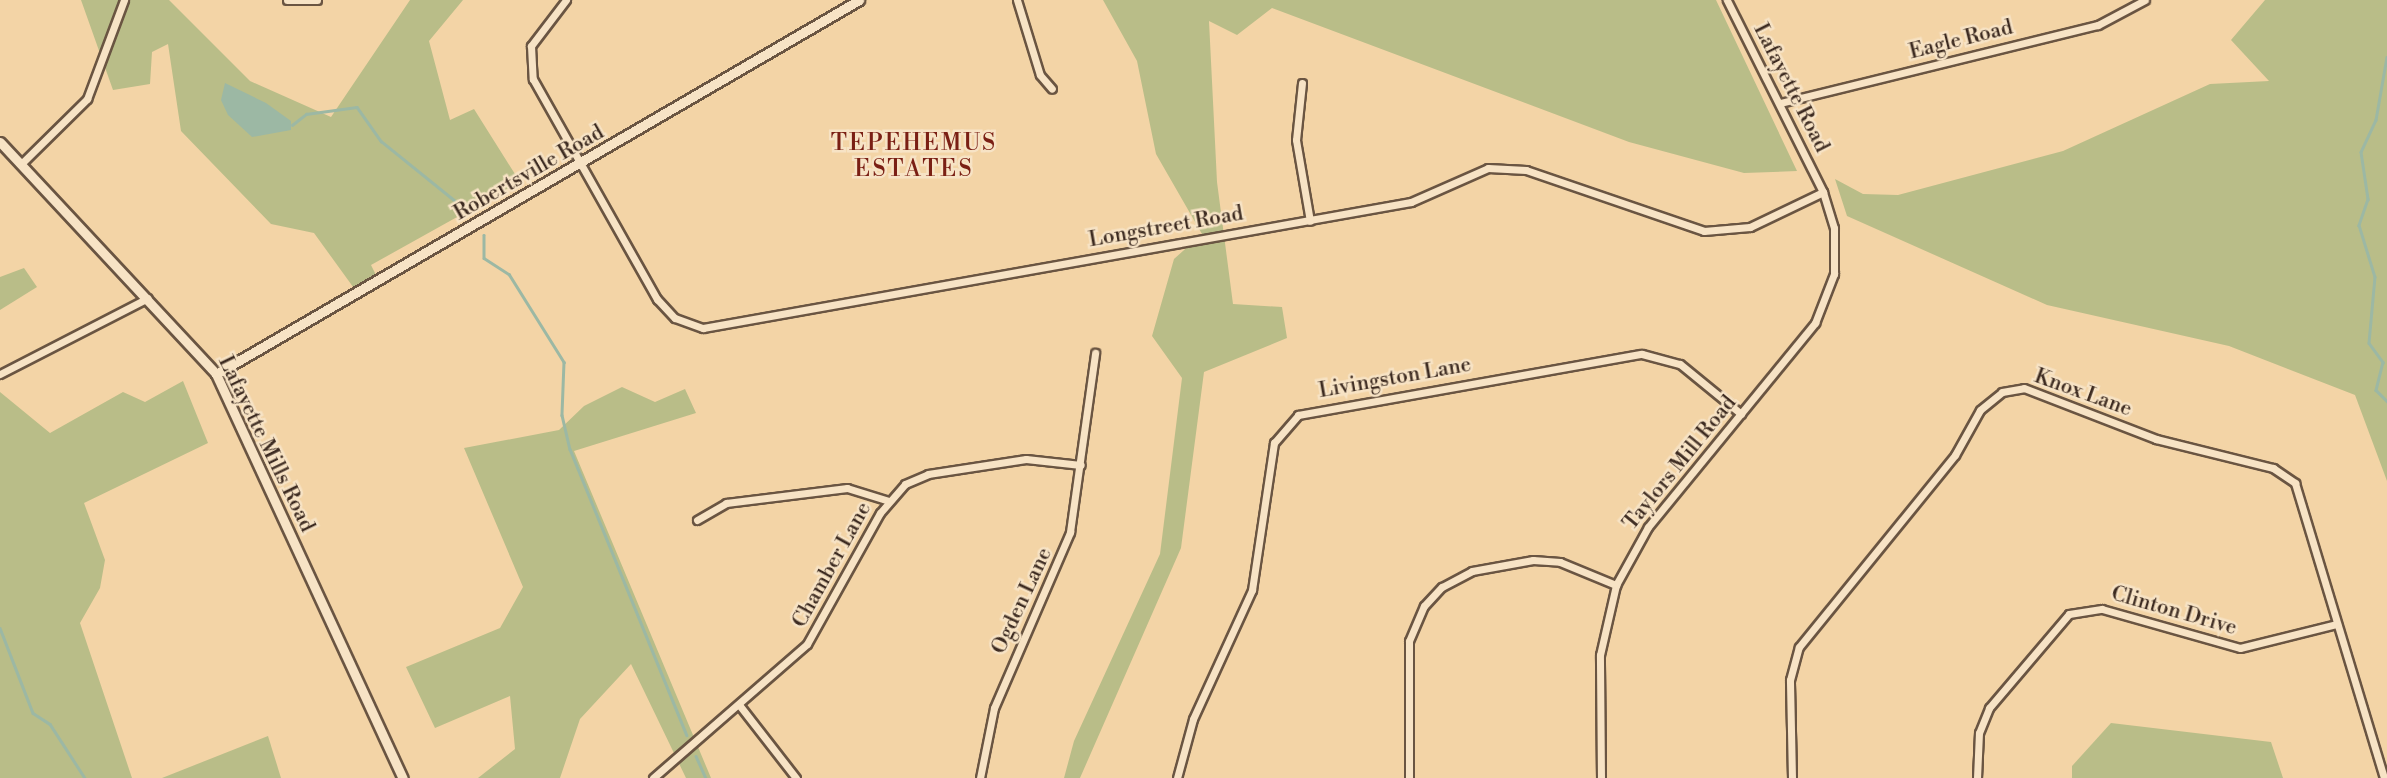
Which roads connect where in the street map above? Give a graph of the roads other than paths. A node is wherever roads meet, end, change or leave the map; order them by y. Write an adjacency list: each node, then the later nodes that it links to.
1 (124, 0): 14 (street)
2 (287, 0): 3 (street)
3 (317, 0)
4 (566, 0): 13 (street, Longstreet Road)
5 (859, 0): 13 (street, Robertsville Road)
6 (1017, 0): 10 (street)
7 (1727, 0): 11 (street, Lafayette Road)
8 (2145, 0): 11 (street, Eagle Road)
9 (1302, 83): 16 (street)
10 (1052, 89)
11 (1780, 103): 15 (street, Lafayette Road)
12 (0, 142): 14 (street, Lafayette Mills Road)
13 (582, 163): 16 (street, Longstreet Road); 20 (street, Robertsville Road)
14 (21, 164): 17 (street, Lafayette Mills Road)
15 (1823, 192): 16 (street, Longstreet Road); 21 (street, Taylors Mill Road)
16 (1310, 220)
17 (148, 298): 19 (street); 20 (street, Lafayette Mills Road)
18 (1095, 354): 22 (street, Ogden Lane)
19 (0, 374)
20 (216, 374): 28 (street, Lafayette Mills Road)
21 (1741, 414): 25 (street, Taylors Mill Road); 32 (street, Livingston Lane)
22 (1081, 465): 23 (street, Chamber Lane); 31 (street, Ogden Lane)
23 (888, 500): 24 (street); 27 (street, Chamber Lane)
24 (697, 520)
25 (1616, 585): 33 (street); 34 (street, Taylors Mill Road)
26 (2337, 624): 35 (street, Knox Lane); 36 (street, Clinton Drive); 37 (street, Knox Lane)
27 (740, 706): 29 (street, Chamber Lane); 30 (street)
28 (403, 778)
29 (653, 778)
30 (796, 778)
31 (980, 778)
32 (1177, 778)
33 (1409, 778)
34 (1601, 778)
35 (1792, 778)
36 (1977, 778)
37 (2384, 778)

